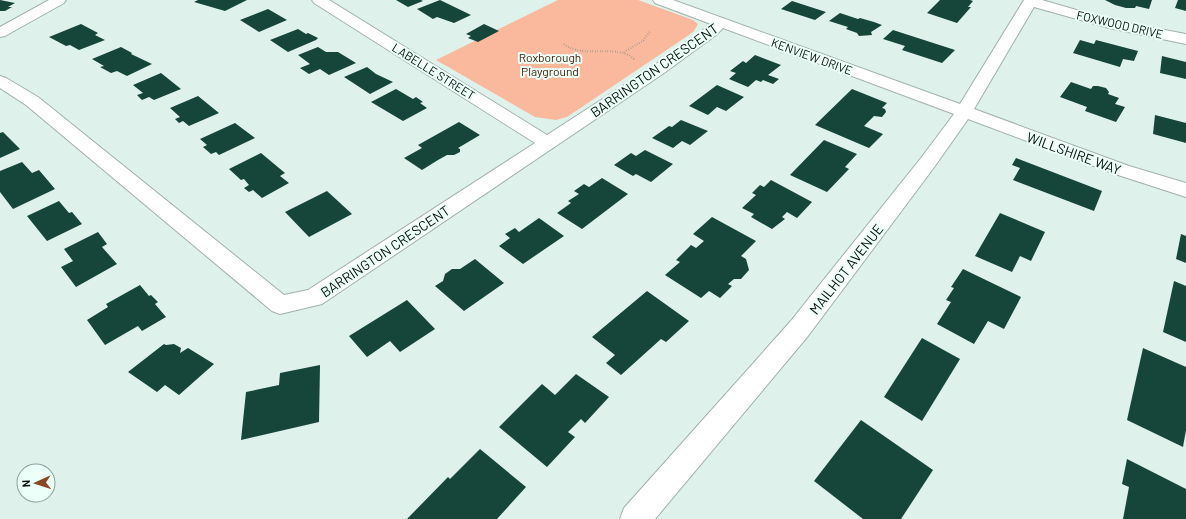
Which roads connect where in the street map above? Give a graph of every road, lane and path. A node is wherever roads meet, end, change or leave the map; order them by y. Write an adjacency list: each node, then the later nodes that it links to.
1 (59, 0): 7 (street)
2 (319, 0): 14 (street, LABELLE STREET)
3 (660, 0): 5 (street, KENVIEW DRIVE)
4 (1031, 1): 8 (street, FOXWOOD DRIVE); 13 (street, MAILHOT AVENUE)
5 (721, 22): 11 (street, BARRINGTON CRESCENT); 13 (street, KENVIEW DRIVE)
6 (650, 31): 10 (path)
7 (0, 33)
8 (1186, 39)
9 (564, 44): 10 (path)
10 (623, 52): 11 (path)
11 (658, 70): 14 (street, BARRINGTON CRESCENT)
12 (0, 81): 14 (street, BARRINGTON CRESCENT)
13 (964, 112): 15 (street, WILLSHIRE WAY); 16 (street, MAILHOT AVENUE)
14 (548, 143)
15 (1186, 190)
16 (635, 519)

